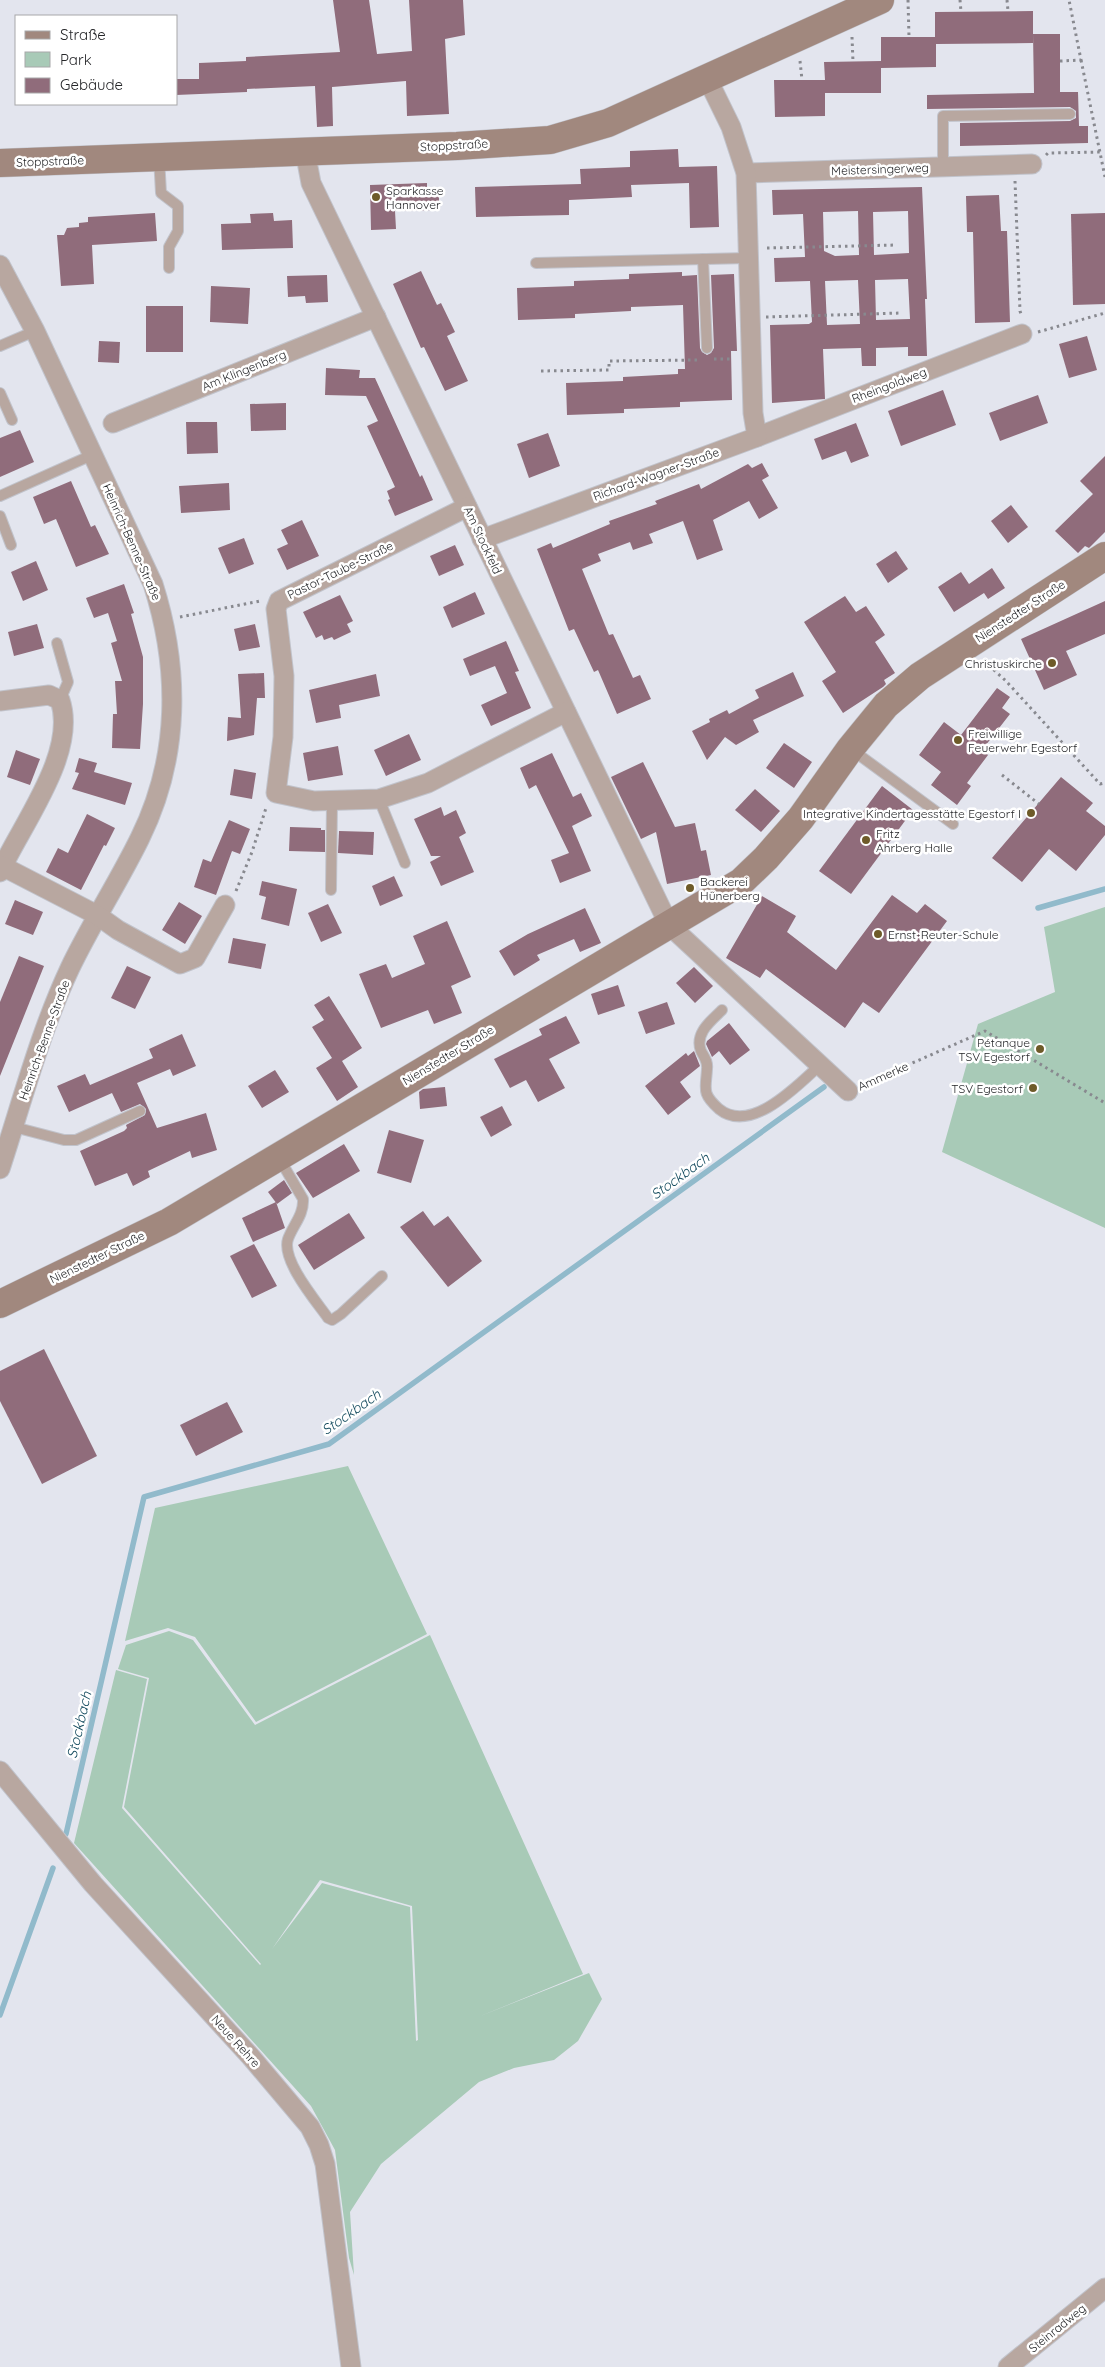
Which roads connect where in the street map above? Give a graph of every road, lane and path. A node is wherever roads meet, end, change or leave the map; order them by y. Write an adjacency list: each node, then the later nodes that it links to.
1 (880, 0): 11 (main road, Stoppstraße)
2 (908, 0): 8 (path)
3 (960, 0): 7 (path)
4 (1007, 0): 6 (path)
5 (1069, 0): 9 (path)
6 (1008, 11)
7 (961, 12)
8 (909, 37)
9 (1081, 60): 10 (path); 14 (path)
10 (1060, 61)
11 (707, 78): 13 (main road, Stoppstraße); 19 (street)
12 (1070, 114): 18 (lane)
13 (305, 151): 15 (main road, Stoppstraße); 30 (street, Am Stockfeld)
14 (1100, 152): 17 (path); 20 (path)
15 (159, 156): 16 (main road, Stoppstraße); 26 (lane)
16 (0, 163)
17 (1024, 164): 18 (street, Meistersingerweg); 32 (path)
18 (943, 167): 19 (street, Meistersingerweg)
19 (746, 173): 22 (street)
20 (1105, 177)
21 (896, 245): 22 (path)
22 (748, 253): 23 (lane); 29 (street)
23 (703, 259): 24 (lane); 34 (lane)
24 (536, 263)
25 (0, 265): 31 (street, Heinrich-Benne-Straße)
26 (169, 268)
27 (1105, 313): 32 (path)
28 (902, 314): 29 (path)
29 (751, 317): 35 (street)
30 (376, 318): 39 (street, Am Klingenberg); 43 (street, Am Stockfeld)
31 (35, 331): 33 (lane); 41 (street, Heinrich-Benne-Straße)
32 (1022, 334): 40 (street, Rheingoldweg)
33 (0, 346)
34 (706, 348)
35 (751, 358): 36 (path); 40 (street)
36 (541, 371)
37 (0, 393): 38 (lane)
38 (12, 420)
39 (113, 423)
40 (757, 436): 45 (street, Richard-Wagner-Straße)
41 (92, 455): 42 (lane); 49 (street, Heinrich-Benne-Straße)
42 (0, 496)
43 (467, 507): 45 (street, Am Stockfeld); 48 (street, Pastor-Taube-Straße)
44 (0, 516): 46 (lane)
45 (482, 538): 54 (street, Am Stockfeld)
46 (10, 545)
47 (1105, 556): 51 (main road, Nienstedter Straße)
48 (279, 601): 49 (path); 58 (street, Pastor-Taube-Straße)
49 (165, 620): 67 (street, Heinrich-Benne-Straße)
50 (58, 643): 52 (lane)
51 (966, 645): 55 (main road, Nienstedter Straße); 57 (path)
52 (60, 700): 53 (street); 64 (street)
53 (0, 701)
54 (566, 712): 59 (street); 68 (street, Am Stockfeld)
55 (850, 748): 62 (lane); 68 (main road, Nienstedter Straße)
56 (1002, 774): 61 (path)
57 (1105, 783)
58 (276, 793): 60 (street); 66 (path)
59 (380, 799): 60 (street); 63 (lane)
60 (332, 801): 65 (lane)
61 (1039, 804)
62 (953, 824)
63 (405, 863)
64 (1, 869): 67 (street)
65 (331, 890)
66 (225, 905): 67 (street)
67 (97, 915): 74 (street, Heinrich-Benne-Straße)
68 (669, 926): 70 (street, Ammerke); 75 (main road, Nienstedter Straße)
69 (722, 1010): 70 (lane)
70 (820, 1065): 71 (street, Ammerke)
71 (848, 1091): 72 (path, Ammerke)
72 (1105, 1103)
73 (140, 1111): 74 (lane)
74 (14, 1127): 76 (street, Heinrich-Benne-Straße)
75 (278, 1157): 77 (lane); 78 (main road, Nienstedter Straße)
76 (0, 1168)
77 (382, 1276)
78 (0, 1304)
79 (0, 1771): 81 (street, Neue Rehre)
80 (1105, 2288): 82 (street, Steinradweg)
81 (351, 2367)
82 (1008, 2367)

